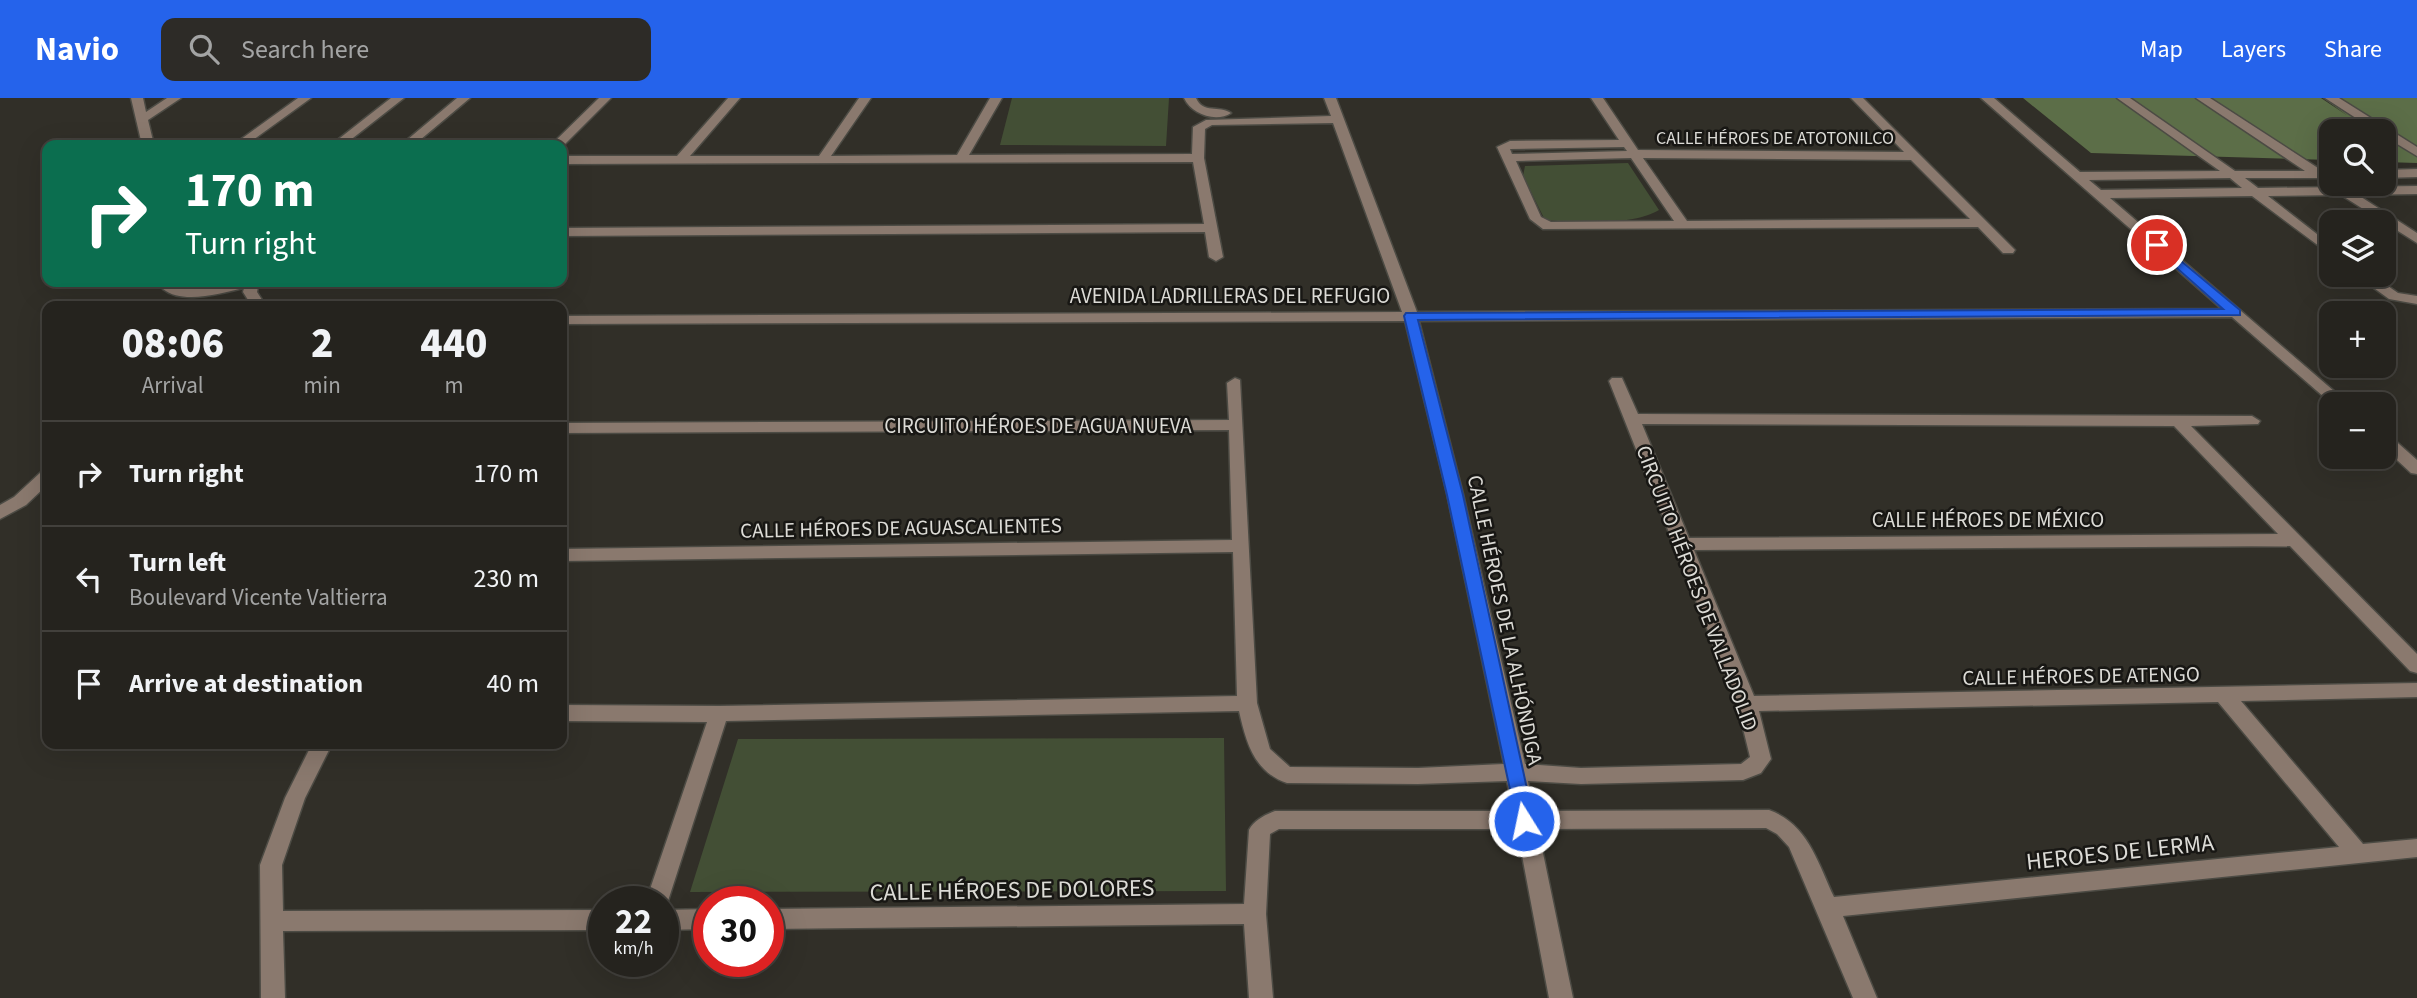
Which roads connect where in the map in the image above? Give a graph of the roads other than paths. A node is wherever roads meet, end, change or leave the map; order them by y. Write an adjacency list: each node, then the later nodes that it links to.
1 (137, 98): 18 (street)
2 (175, 98): 18 (street)
3 (305, 98): 20 (street)
4 (398, 98): 21 (street)
5 (464, 98): 22 (street)
6 (605, 98): 23 (street)
7 (734, 98): 30 (street)
8 (865, 98): 31 (street)
9 (996, 98): 32 (street)
10 (1191, 98): 17 (street)
11 (1597, 98): 24 (street)
12 (1857, 98): 27 (street)
13 (1987, 98): 39 (street)
14 (2123, 98): 37 (street)
15 (2202, 98): 34 (street)
16 (2331, 98): 25 (street)
17 (1334, 108): 28 (street); 59 (street, CALLE HÉROES DE LA ALHÓNDIGA)
18 (142, 119): 19 (street)
19 (147, 140)
20 (246, 140)
21 (343, 140)
22 (413, 140)
23 (562, 140)
24 (1626, 143): 26 (street); 29 (street)
25 (2417, 152)
26 (1634, 154): 27 (street, CALLE HÉROES DE ATOTONILCO); 29 (street, CALLE HÉROES DE ATOTONILCO); 47 (street)
27 (1916, 156): 46 (street)
28 (1198, 158): 32 (street); 48 (street)
29 (1507, 158): 47 (street)
30 (681, 159): 31 (street); 33 (street)
31 (823, 159): 32 (street)
32 (961, 159)
33 (567, 160)
34 (2319, 171)
35 (2417, 173): 36 (street)
36 (2396, 174)
37 (2233, 175): 38 (street); 39 (street); 43 (street)
38 (2319, 175)
39 (2079, 176): 44 (street)
40 (2396, 190): 41 (street)
41 (2417, 190)
42 (2319, 191): 43 (street)
43 (2254, 192): 44 (street); 51 (street)
44 (2098, 194): 58 (street)
45 (2352, 196): 50 (street)
46 (1982, 223): 47 (street); 52 (street)
47 (1683, 225)
48 (1211, 228): 49 (street); 53 (street)
49 (567, 232)
50 (2417, 239)
51 (2319, 242)
52 (2008, 250)
53 (1216, 257)
54 (177, 287): 55 (street)
55 (227, 287)
56 (2381, 287): 57 (street)
57 (2417, 300)
58 (2235, 313): 59 (street, AVENIDA LADRILLERAS DEL REFUGIO); 63 (street)
59 (1411, 316): 60 (street, AVENIDA LADRILLERAS DEL REFUGIO); 85 (street, CALLE HÉROES DE LA ALHÓNDIGA)
60 (567, 320)
61 (1617, 381): 64 (street, CIRCUITO HÉROES DE VALLADOLID)
62 (1235, 383): 67 (street)
63 (2328, 392)
64 (1632, 419): 65 (street, CIRCUITO HÉROES DE VALLADOLID); 74 (street, CIRCUITO HÉROES DE VALLADOLID)
65 (2176, 420): 66 (street, CIRCUITO HÉROES DE VALLADOLID); 73 (street)
66 (2252, 421)
67 (1236, 425): 68 (street, CIRCUITO HÉROES DE AGUA NUEVA); 75 (street)
68 (567, 428)
69 (2396, 451): 70 (street)
70 (2417, 469)
71 (42, 481): 72 (street)
72 (0, 513)
73 (2294, 540): 74 (street, CALLE HÉROES DE MÉXICO); 77 (street)
74 (1682, 544): 81 (street, CIRCUITO HÉROES DE VALLADOLID)
75 (1242, 546): 76 (street, CALLE HÉROES DE AGUASCALIENTES); 80 (street)
76 (567, 555)
77 (2417, 666)
78 (2417, 690): 79 (street, CALLE HÉROES DE ATENGO)
79 (2225, 696): 81 (street, CALLE HÉROES DE ATENGO); 88 (street)
80 (1247, 702): 83 (street); 85 (street)
81 (1747, 705): 85 (street, CIRCUITO HÉROES DE VALLADOLID)
82 (567, 713): 83 (street)
83 (719, 714): 89 (street)
84 (320, 749): 94 (street)
85 (1516, 772): 86 (street, CALLE HÉROES DE LA ALHÓNDIGA)
86 (1524, 821): 90 (street); 91 (street); 97 (street, CALLE HÉROES DE LA ALHÓNDIGA)
87 (2417, 848): 88 (street, HEROES DE LERMA)
88 (2359, 855): 90 (street, HEROES DE LERMA)
89 (662, 886)
90 (1828, 908): 98 (street)
91 (1255, 914): 92 (street, CALLE HÉROES DE DOLORES); 96 (street)
92 (784, 919)
93 (588, 920): 94 (street)
94 (271, 921): 95 (street)
95 (273, 998)
96 (1261, 998)
97 (1561, 998)
98 (1865, 998)

